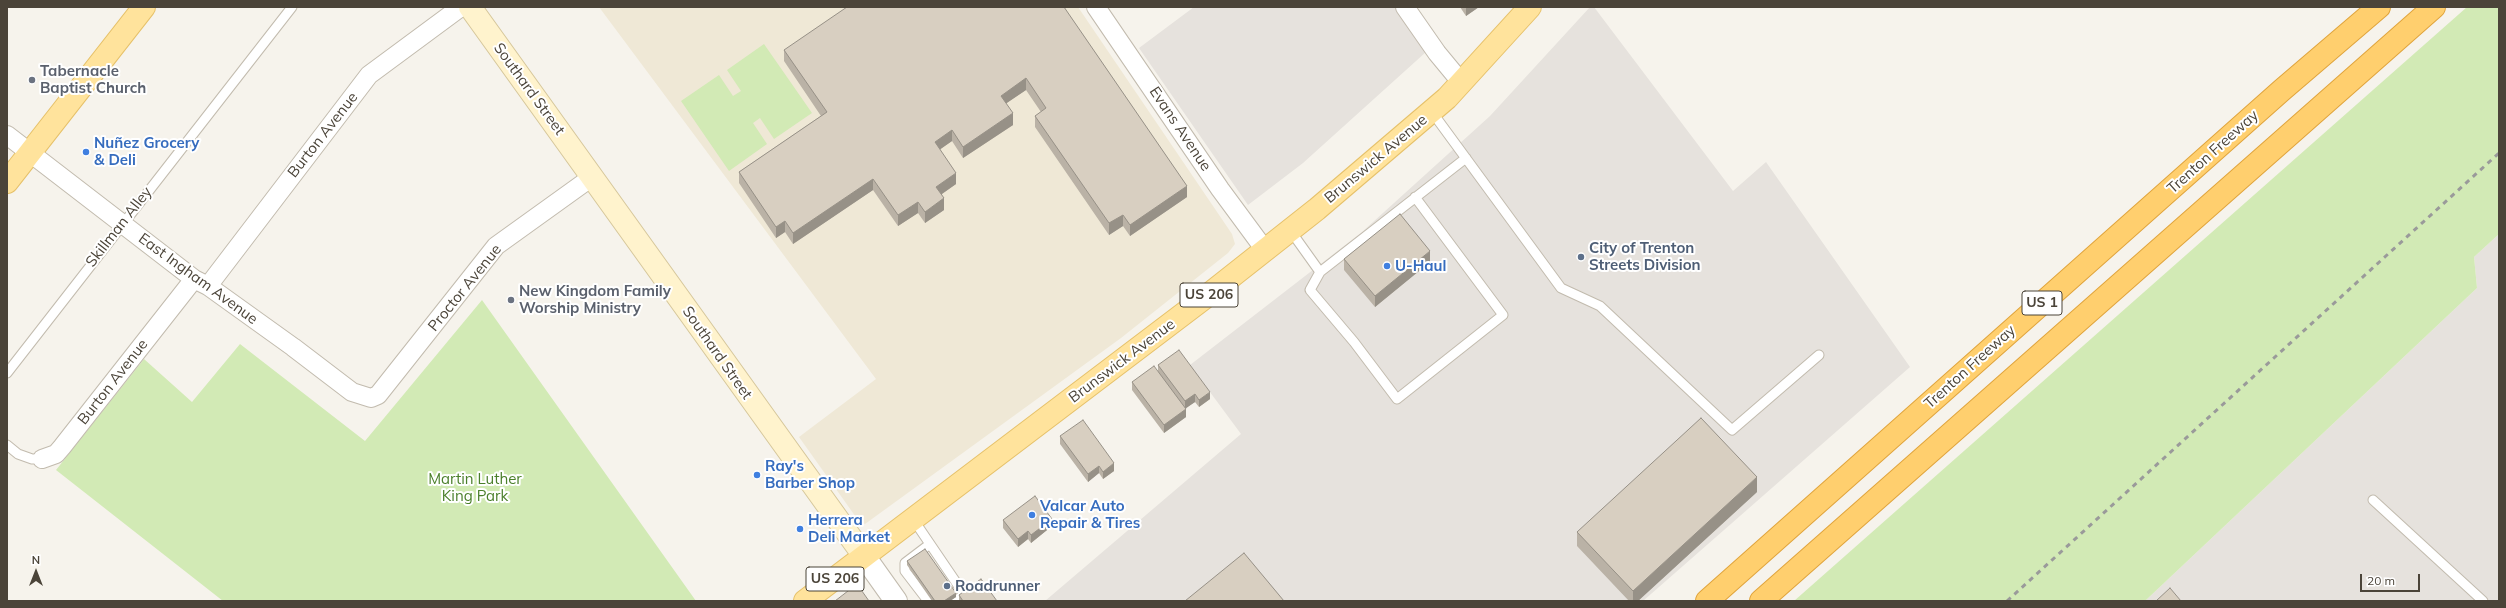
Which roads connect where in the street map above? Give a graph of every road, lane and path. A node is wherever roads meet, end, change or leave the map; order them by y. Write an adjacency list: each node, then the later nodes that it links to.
1 (144, 7): 13 (main road)
2 (292, 7): 18 (lane, Skillman Alley)
3 (461, 7): 22 (street, Burton Avenue)
4 (470, 7): 15 (main road, Southard Street)
5 (1096, 7): 20 (street, Evans Avenue)
6 (1405, 7): 10 (street)
7 (1530, 7): 10 (main road, Brunswick Avenue / US 206)
8 (2379, 7): 36 (highway, Trenton Freeway / US 1)
9 (2434, 7): 37 (highway, US 1)
10 (1461, 82): 11 (main road, Brunswick Avenue / US 206)
11 (1432, 112): 14 (lane); 19 (main road, Brunswick Avenue / US 206)
12 (7, 135): 13 (street, East Ingham Avenue)
13 (30, 153): 16 (main road); 18 (street, East Ingham Avenue)
14 (1466, 158): 17 (lane); 23 (lane)
15 (592, 176): 25 (street, Proctor Avenue); 31 (main road, Southard Street)
16 (7, 182)
17 (1416, 197): 21 (lane); 21 (lane)
18 (122, 224): 22 (street, East Ingham Avenue); 24 (lane, Skillman Alley)
19 (1290, 230): 20 (main road, Brunswick Avenue / US 206); 21 (lane)
20 (1265, 250): 29 (main road, Brunswick Avenue / US 206)
21 (1320, 272)
22 (201, 283): 25 (street, East Ingham Avenue); 27 (street, Burton Avenue)
23 (1819, 355)
24 (7, 373)
25 (371, 398)
26 (7, 445): 27 (lane)
27 (42, 459)
28 (2374, 500): 38 (lane)
29 (913, 519): 30 (lane); 31 (main road, Brunswick Avenue / US 206)
30 (930, 544): 34 (lane); 35 (lane)
31 (864, 556): 32 (main road, Brunswick Avenue / US 206); 33 (street, Southard Street)
32 (805, 601)
33 (896, 601)
34 (928, 601)
35 (956, 601)
36 (1706, 601)
37 (1761, 601)
38 (2483, 601)

